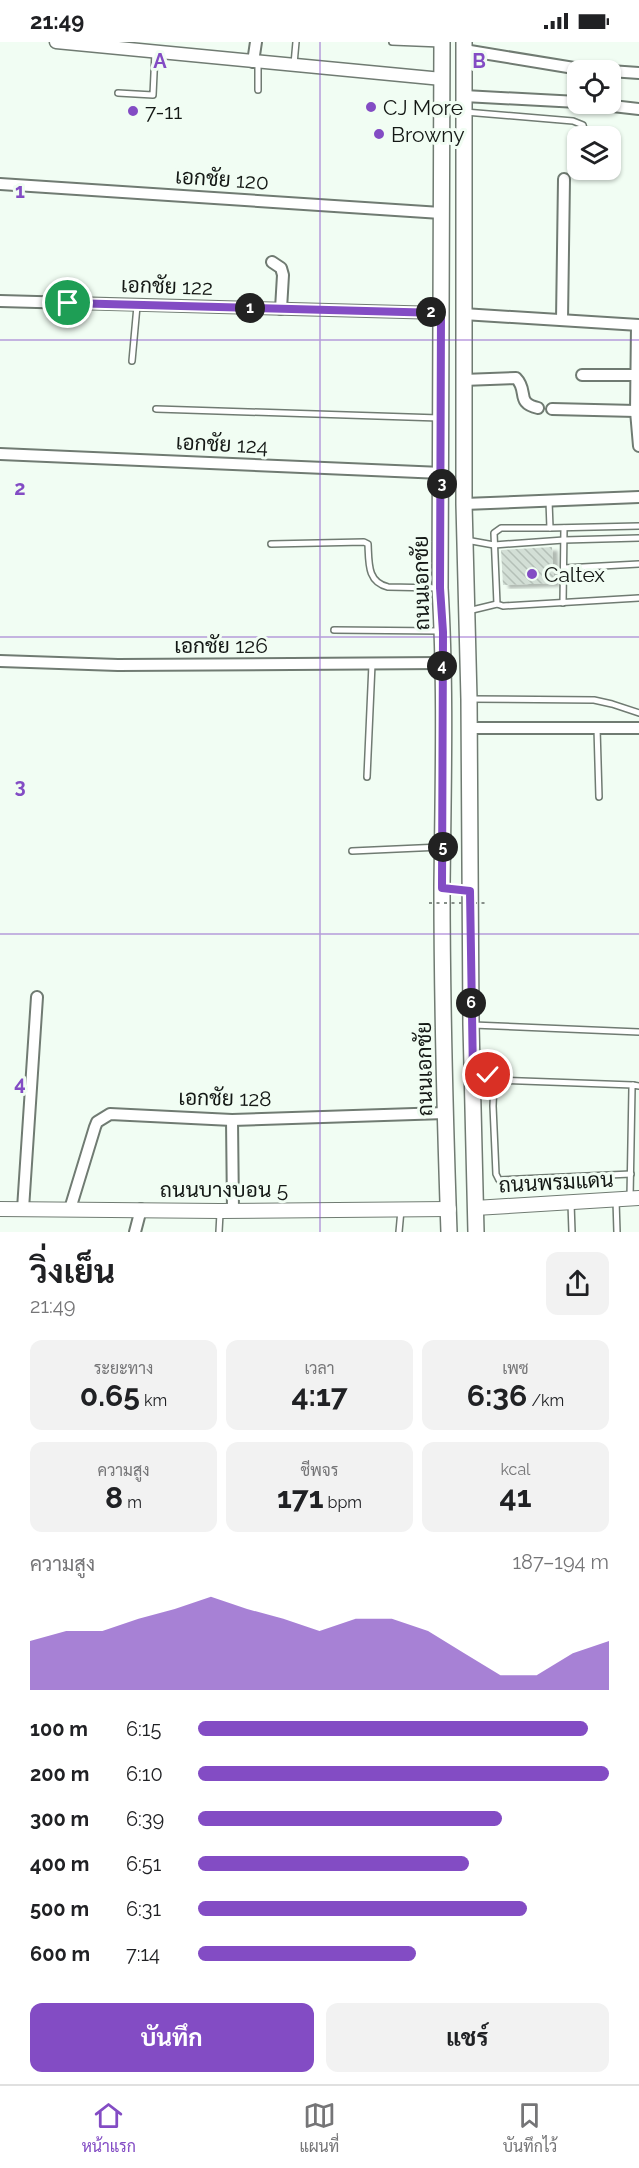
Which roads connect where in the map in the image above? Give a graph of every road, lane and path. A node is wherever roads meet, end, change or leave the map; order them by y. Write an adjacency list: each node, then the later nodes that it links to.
1 (56, 42): 7 (street)
2 (256, 42): 8 (street)
3 (296, 42): 9 (lane)
4 (392, 42): 5 (lane)
5 (442, 43): 13 (main road, ถนนเอกชัย)
6 (464, 46): 10 (street); 16 (main road)
7 (155, 52): 8 (street); 15 (lane)
8 (255, 62): 9 (street); 14 (lane)
9 (294, 66): 13 (street)
10 (567, 67)
11 (621, 72): 12 (street)
12 (639, 73)
13 (442, 79): 24 (main road, ถนนเอกชัย)
14 (258, 90)
15 (118, 93)
16 (464, 96): 17 (street); 20 (main road)
17 (567, 101)
18 (621, 107): 19 (street)
19 (639, 109)
20 (463, 112): 21 (lane); 30 (main road)
21 (583, 126)
22 (564, 179): 31 (street)
23 (0, 184): 24 (street, เอกชัย 120)
24 (441, 213): 29 (main road, ถนนเอกชัย)
25 (272, 262): 28 (street)
26 (0, 301): 27 (street, เอกชัย 122)
27 (137, 305): 28 (street, เอกชัย 122); 33 (lane)
28 (281, 309): 29 (street, เอกชัย 122)
29 (441, 313): 41 (main road, ถนนเอกชัย)
30 (463, 314): 31 (street); 36 (main road)
31 (562, 321): 32 (street)
32 (638, 325): 35 (street)
33 (132, 361)
34 (582, 375): 35 (street)
35 (636, 375): 40 (street)
36 (463, 380): 37 (street); 47 (main road)
37 (538, 408)
38 (156, 409): 41 (lane)
39 (552, 409): 40 (street)
40 (636, 411): 42 (street)
41 (440, 418): 44 (main road, ถนนเอกชัย)
42 (639, 446)
43 (0, 454): 44 (street, เอกชัย 124)
44 (442, 473): 58 (main road, ถนนเอกชัย)
45 (639, 497): 46 (street)
46 (549, 501): 47 (street); 49 (lane)
47 (464, 504): 52 (main road)
48 (639, 526): 50 (lane)
49 (549, 528): 50 (lane); 55 (lane)
50 (564, 528): 53 (lane)
51 (639, 538): 53 (lane)
52 (465, 540): 55 (lane); 62 (main road)
53 (564, 540): 55 (lane); 57 (lane)
54 (271, 544): 58 (lane)
55 (494, 545): 61 (lane)
56 (639, 564): 57 (lane)
57 (564, 568): 60 (lane)
58 (440, 588): 64 (main road, ถนนเอกชัย)
59 (639, 598): 60 (lane)
60 (563, 603): 61 (lane)
61 (497, 604): 62 (lane)
62 (467, 612): 68 (main road)
63 (334, 630): 64 (lane)
64 (443, 632): 66 (main road, ถนนเอกชัย)
65 (0, 661): 67 (street, เอกชัย 126)
66 (442, 663): 67 (street, เอกชัย 126); 75 (main road, ถนนเอกชัย)
67 (372, 664): 73 (lane)
68 (469, 699): 69 (lane); 70 (main road)
69 (639, 713)
70 (468, 728): 71 (street); 78 (main road)
71 (597, 728): 72 (street); 74 (lane)
72 (639, 728)
73 (367, 777)
74 (599, 797)
75 (443, 847): 76 (lane); 77 (main road, ถนนเอกชัย)
76 (352, 851)
77 (442, 888): 78 (main road); 87 (main road, ถนนเอกชัย)
78 (470, 891): 82 (main road)
79 (429, 903): 80 (path, bridge)
80 (485, 903)
81 (37, 997): 95 (street)
82 (471, 1025): 83 (lane); 84 (main road)
83 (639, 1032)
84 (473, 1075): 85 (lane); 93 (main road)
85 (494, 1080): 86 (lane); 89 (lane)
86 (636, 1085): 89 (lane)
87 (445, 1113): 88 (street, เอกชัย 128); 99 (main road, ถนนเอกชัย)
88 (232, 1120): 96 (street, เอกชัย 128); 100 (street)
89 (631, 1174): 90 (lane)
90 (635, 1198): 91 (main road, ถนนพรมแดน)
91 (616, 1200): 92 (main road, ถนนพรมแดน); 107 (lane)
92 (571, 1203): 93 (main road, ถนนพรมแดน); 106 (lane)
93 (475, 1208): 99 (main road); 105 (main road)
94 (0, 1209): 95 (main road, ถนนบางบอน 5)
95 (23, 1209): 96 (main road, ถนนบางบอน 5)
96 (70, 1209): 97 (main road, ถนนบางบอน 5)
97 (141, 1209): 100 (main road, ถนนบางบอน 5); 101 (street)
98 (401, 1209): 99 (main road, ถนนบางบอน 5); 100 (main road, ถนนบางบอน 5); 103 (lane)
99 (449, 1209): 104 (main road, ถนนเอกชัย)
100 (226, 1211): 102 (lane)
101 (135, 1232)
102 (219, 1232)
103 (399, 1232)
104 (449, 1232)
105 (476, 1232)
106 (572, 1232)
107 (617, 1232)

